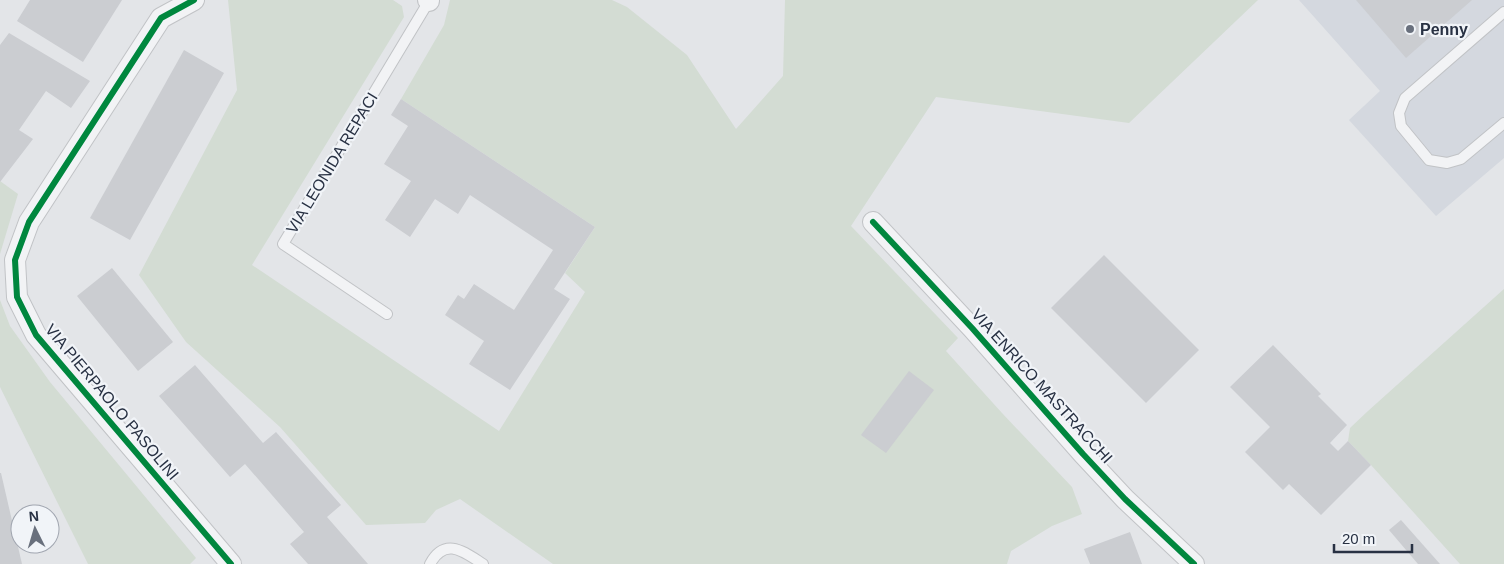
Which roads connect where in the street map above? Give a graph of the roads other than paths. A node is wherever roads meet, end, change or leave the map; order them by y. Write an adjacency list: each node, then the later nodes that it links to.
1 (194, 0): 7 (street, VIA PIERPAOLO PASOLINI)
2 (429, 0): 6 (lane, VIA LEONIDA REPACI)
3 (1504, 12): 4 (lane)
4 (1504, 123)
5 (873, 222): 10 (street, VIA ENRICO MASTRACCHI)
6 (387, 314)
7 (231, 564)
8 (430, 564): 9 (lane)
9 (483, 564)
10 (1194, 564)

